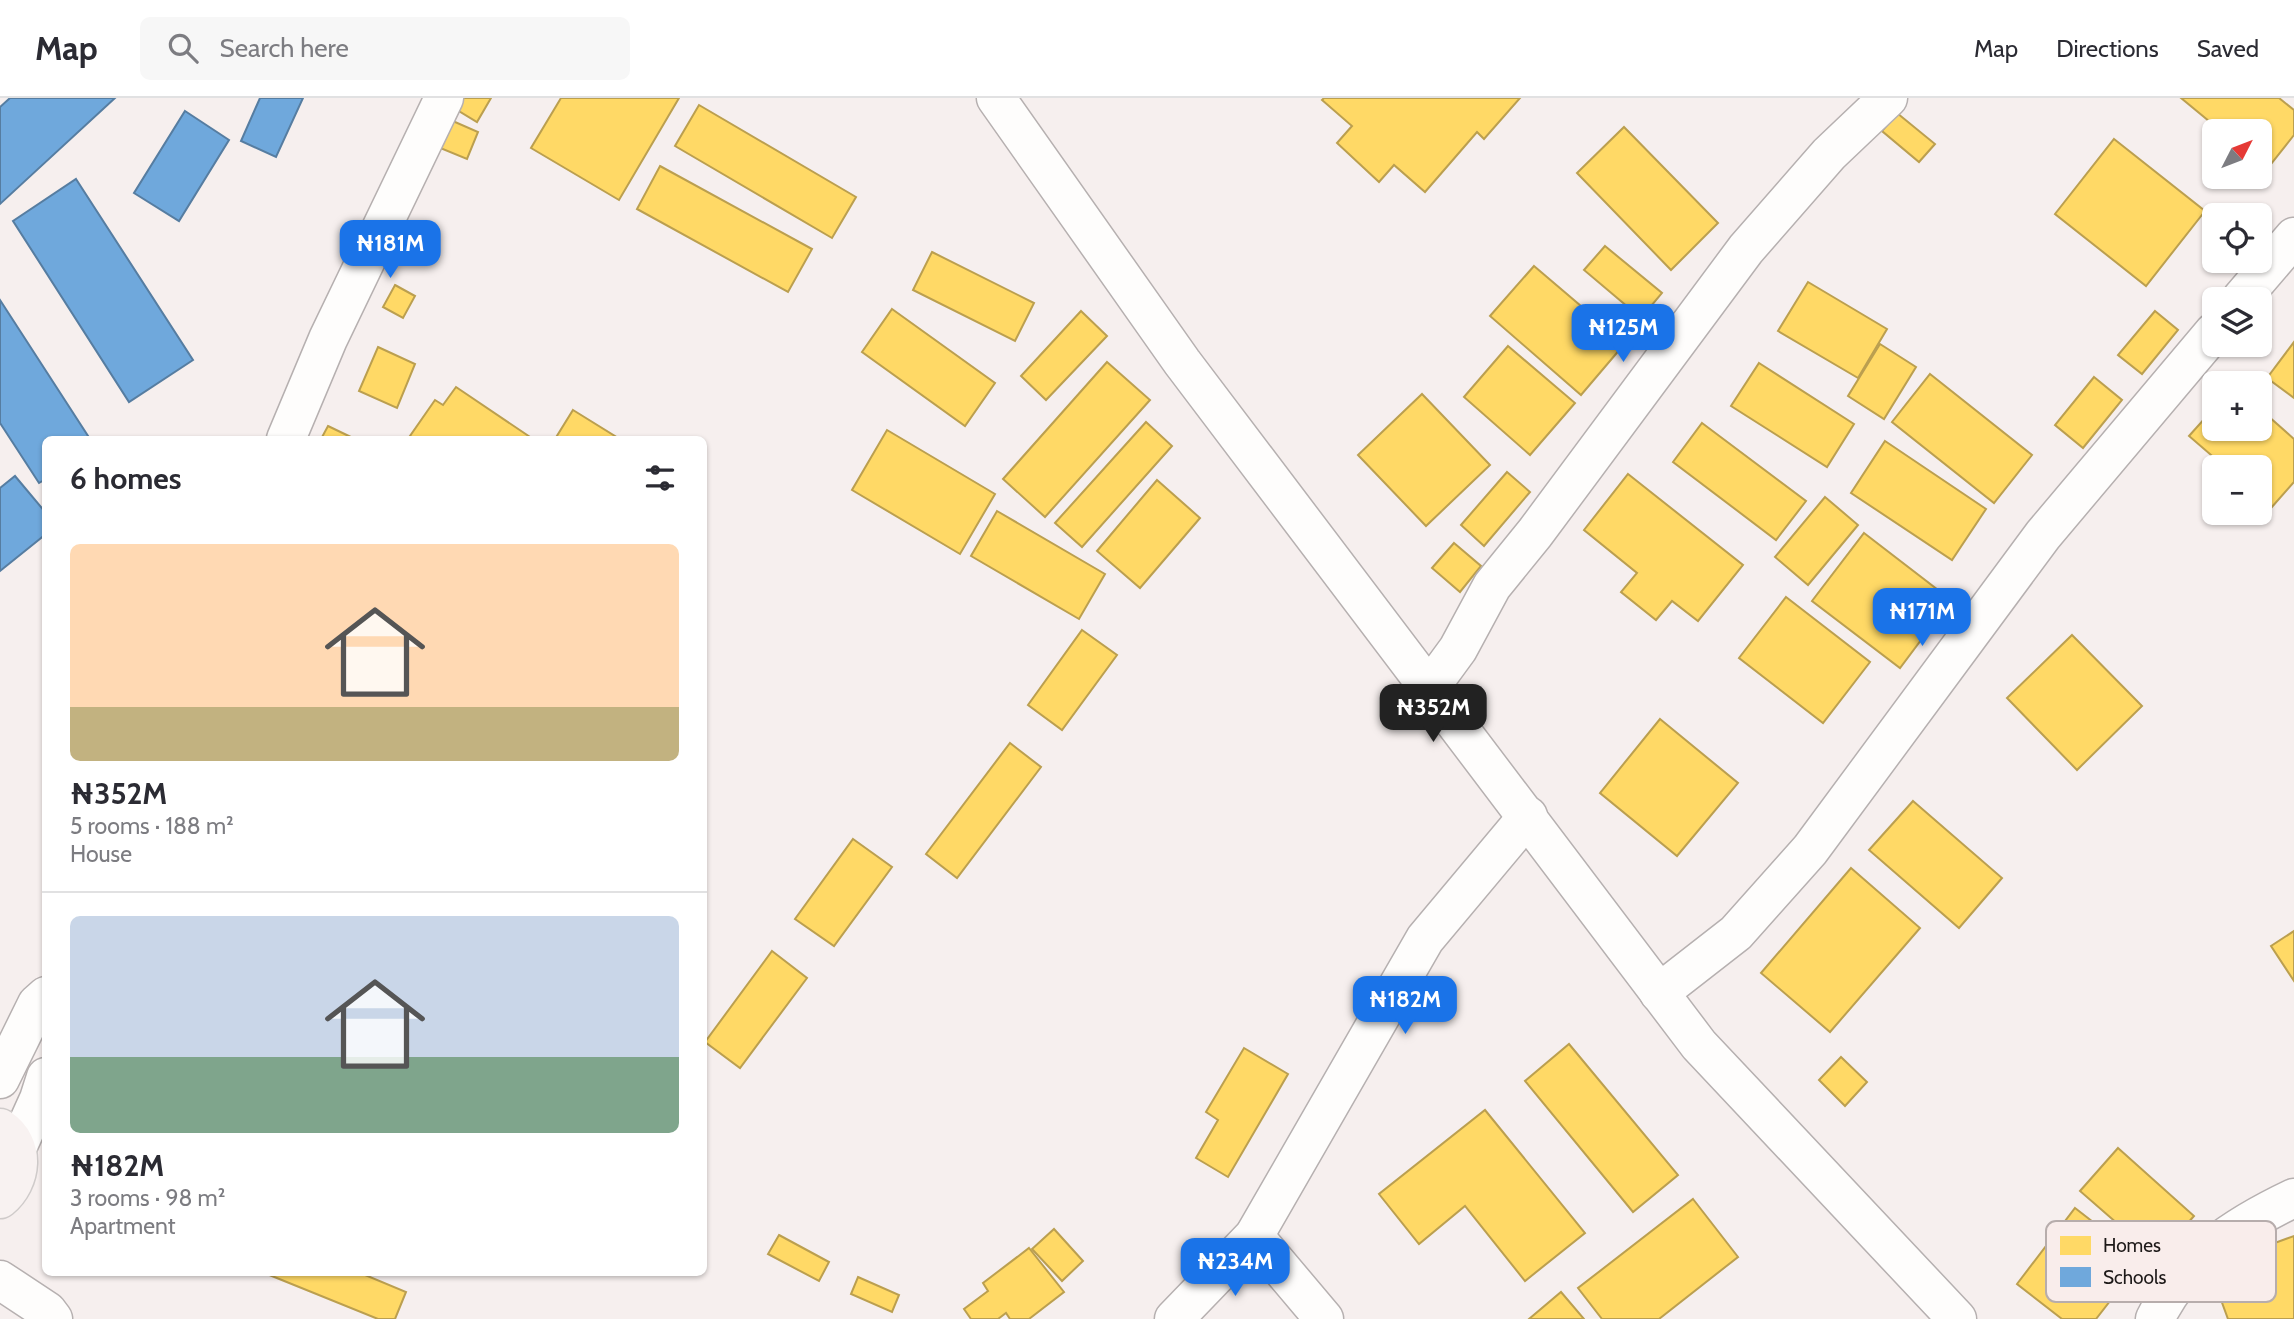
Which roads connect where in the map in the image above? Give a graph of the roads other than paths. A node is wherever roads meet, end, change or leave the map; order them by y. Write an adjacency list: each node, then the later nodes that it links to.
1 (444, 98): 7 (street)
2 (996, 98): 8 (street)
3 (1888, 98): 8 (street)
4 (2294, 237): 5 (street)
5 (2251, 287)
6 (2202, 346): 10 (street)
7 (287, 436)
8 (1428, 690): 9 (street)
9 (1528, 816): 10 (street); 18 (street)
10 (1659, 993): 24 (street)
11 (42, 1000): 12 (street)
12 (0, 1079)
13 (42, 1090): 14 (street)
14 (8, 1139): 16 (main road)
15 (2294, 1198): 17 (street)
16 (1, 1201)
17 (2248, 1221)
18 (1254, 1236): 22 (street); 23 (street)
19 (0, 1280): 21 (street)
20 (2164, 1302): 25 (street)
21 (53, 1319)
22 (1174, 1319)
23 (1324, 1319)
24 (1957, 1319)
25 (2155, 1319)

